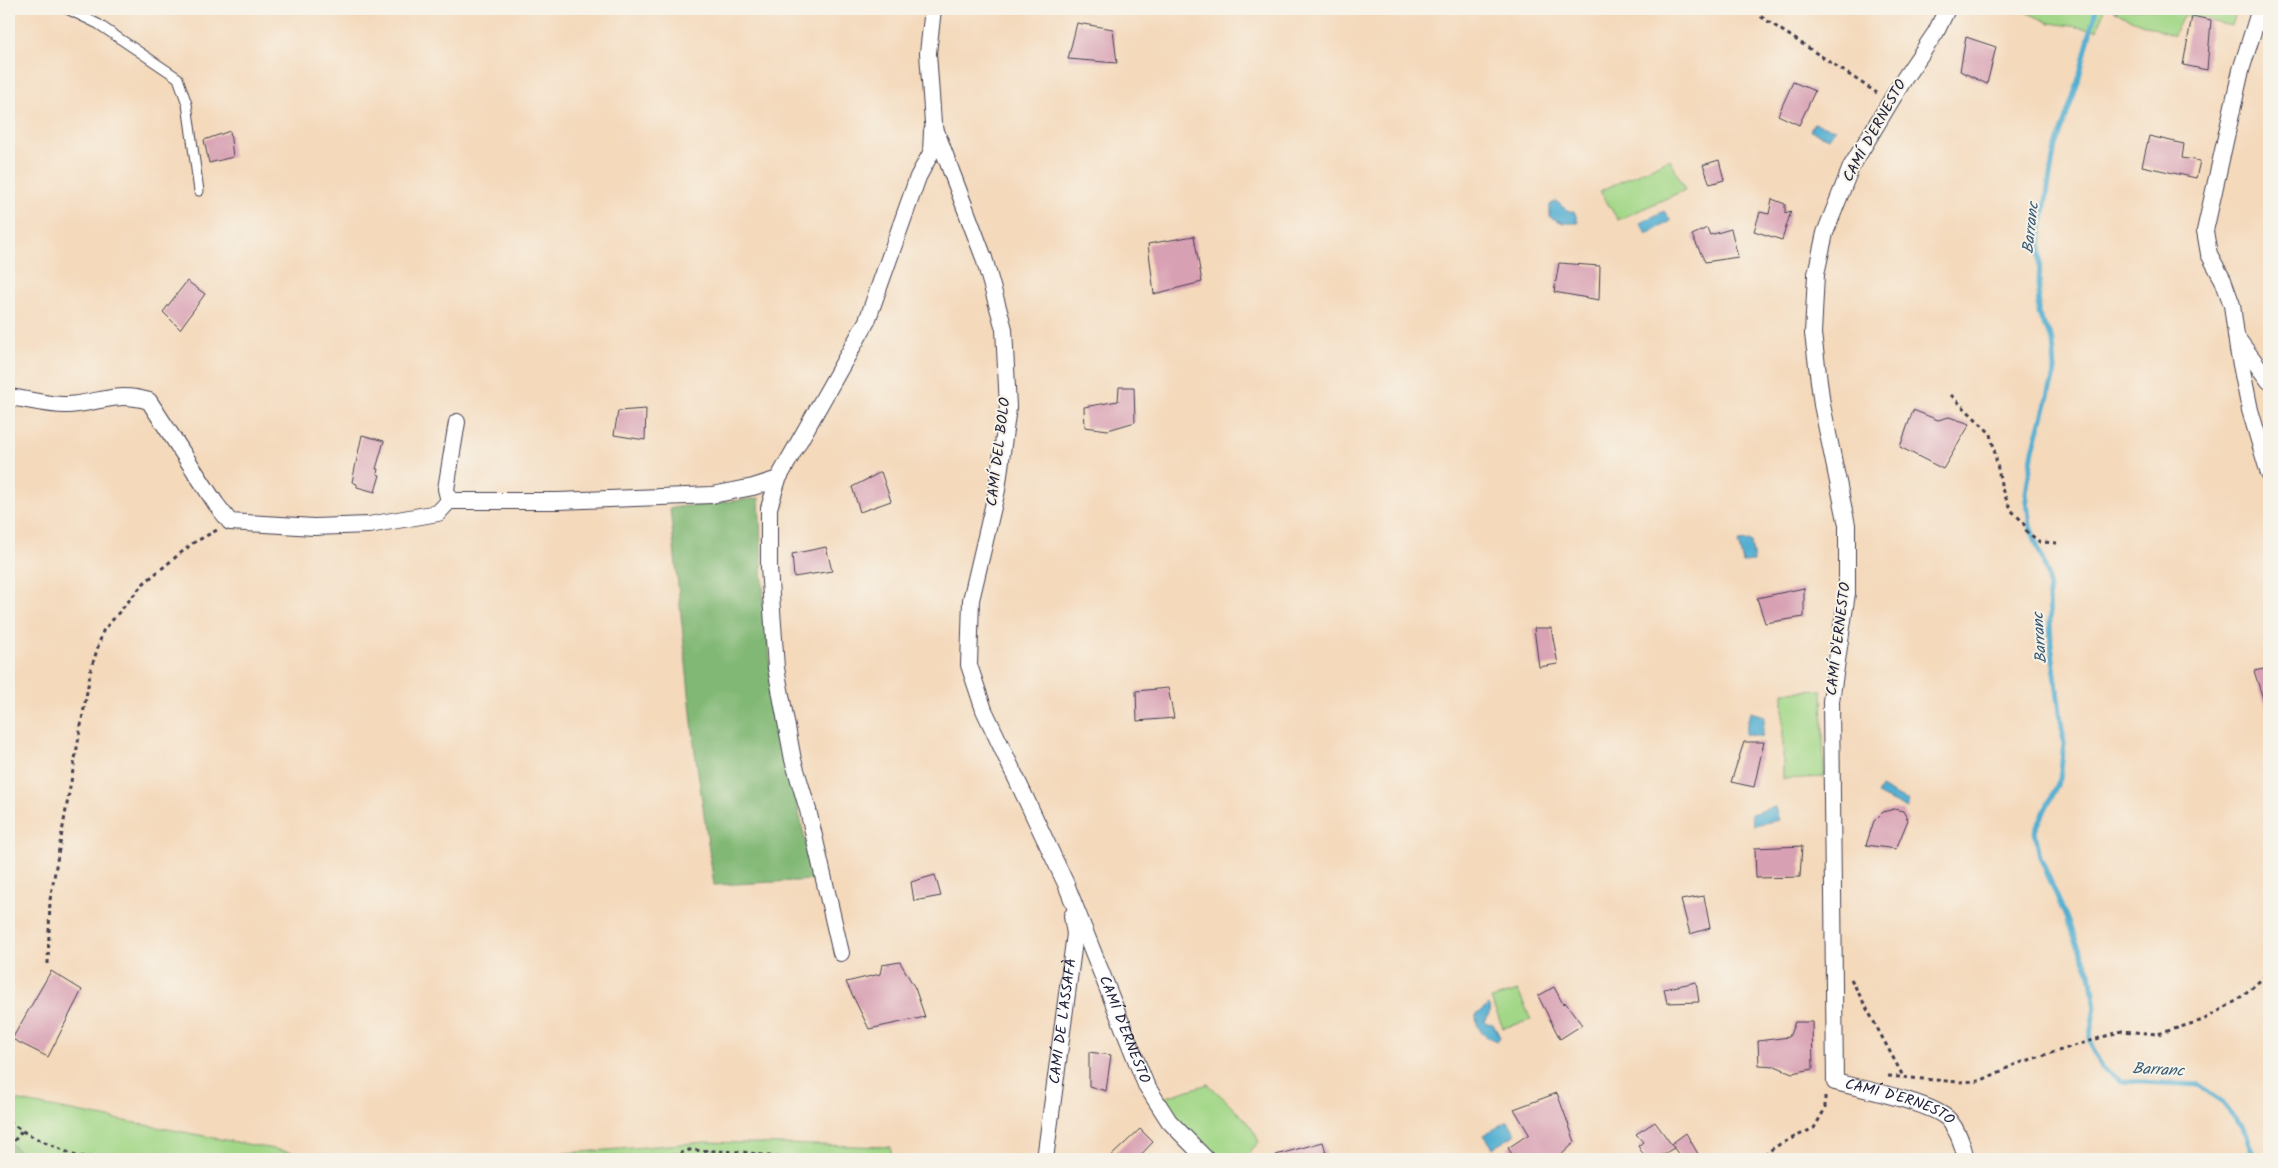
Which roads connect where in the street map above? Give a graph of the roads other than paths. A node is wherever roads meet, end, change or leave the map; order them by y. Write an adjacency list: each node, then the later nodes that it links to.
1 (67, 9): 6 (lane)
2 (932, 9): 5 (street, CAMÍ DEL BOLO)
3 (1947, 9): 18 (street, CAMÍ D'ERNESTO)
4 (2260, 9): 7 (street)
5 (932, 123): 12 (street); 14 (street, CAMÍ DEL BOLO)
6 (199, 191)
7 (2237, 338): 8 (street); 11 (street)
8 (2269, 381)
9 (9, 397): 13 (street)
10 (457, 422): 13 (street)
11 (2269, 474)
12 (778, 479): 13 (street); 15 (street)
13 (449, 501)
14 (1066, 884): 16 (street, CAMÍ DE L'ASSAFÀ); 17 (street, CAMÍ D'ERNESTO)
15 (841, 953)
16 (1045, 1159)
17 (1206, 1159)
18 (1966, 1159)

